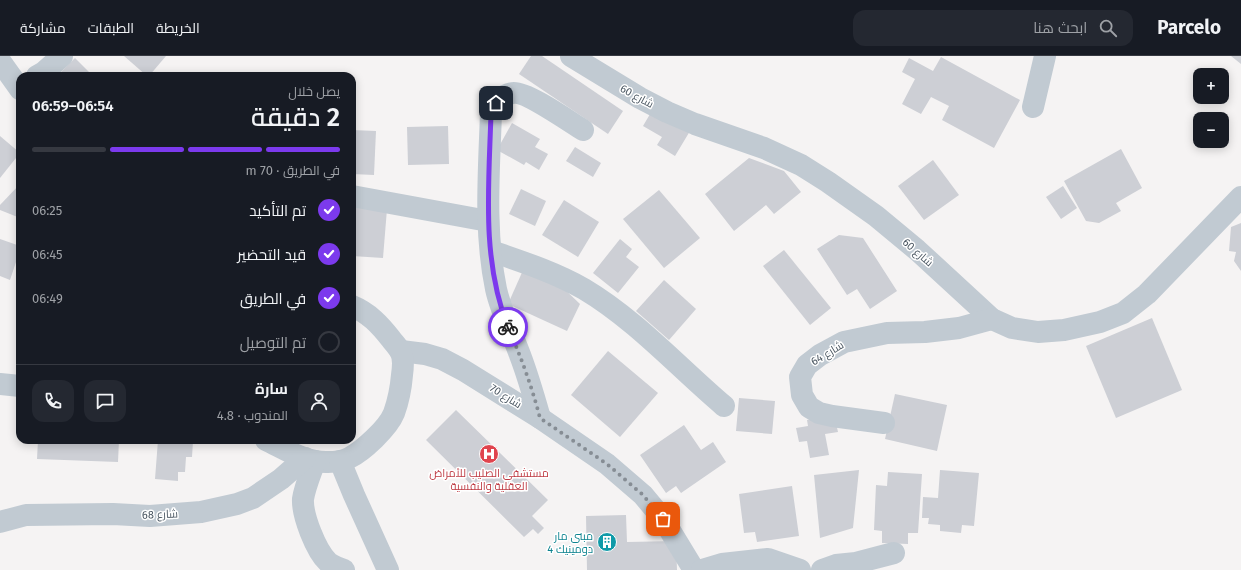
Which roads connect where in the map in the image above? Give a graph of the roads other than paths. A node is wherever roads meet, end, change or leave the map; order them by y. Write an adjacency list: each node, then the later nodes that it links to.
1 (62, 56): 5 (street)
2 (571, 56): 14 (street, شارع 60)
3 (1045, 56): 7 (street)
4 (0, 61): 6 (street)
5 (44, 72)
6 (16, 83)
7 (1033, 107)
8 (583, 130): 11 (street)
9 (356, 197): 11 (street)
10 (1241, 197): 14 (street, شارع 60)
11 (488, 222): 12 (street)
12 (491, 251): 18 (street); 19 (street)
13 (356, 308): 15 (street)
14 (992, 319): 20 (street, شارع 64)
15 (401, 351): 19 (street, شارع 70); 23 (street)
16 (0, 384): 17 (street)
17 (16, 386)
18 (724, 406)
19 (540, 418): 28 (street, شارع 70)
20 (884, 422)
21 (275, 444): 22 (street)
22 (310, 459): 23 (street); 24 (street, شارع 68); 26 (street)
23 (340, 461): 27 (street)
24 (0, 522)
25 (894, 553): 31 (street)
26 (344, 570)
27 (388, 570)
28 (694, 570)
29 (702, 570): 30 (street)
30 (800, 570)
31 (822, 570)

